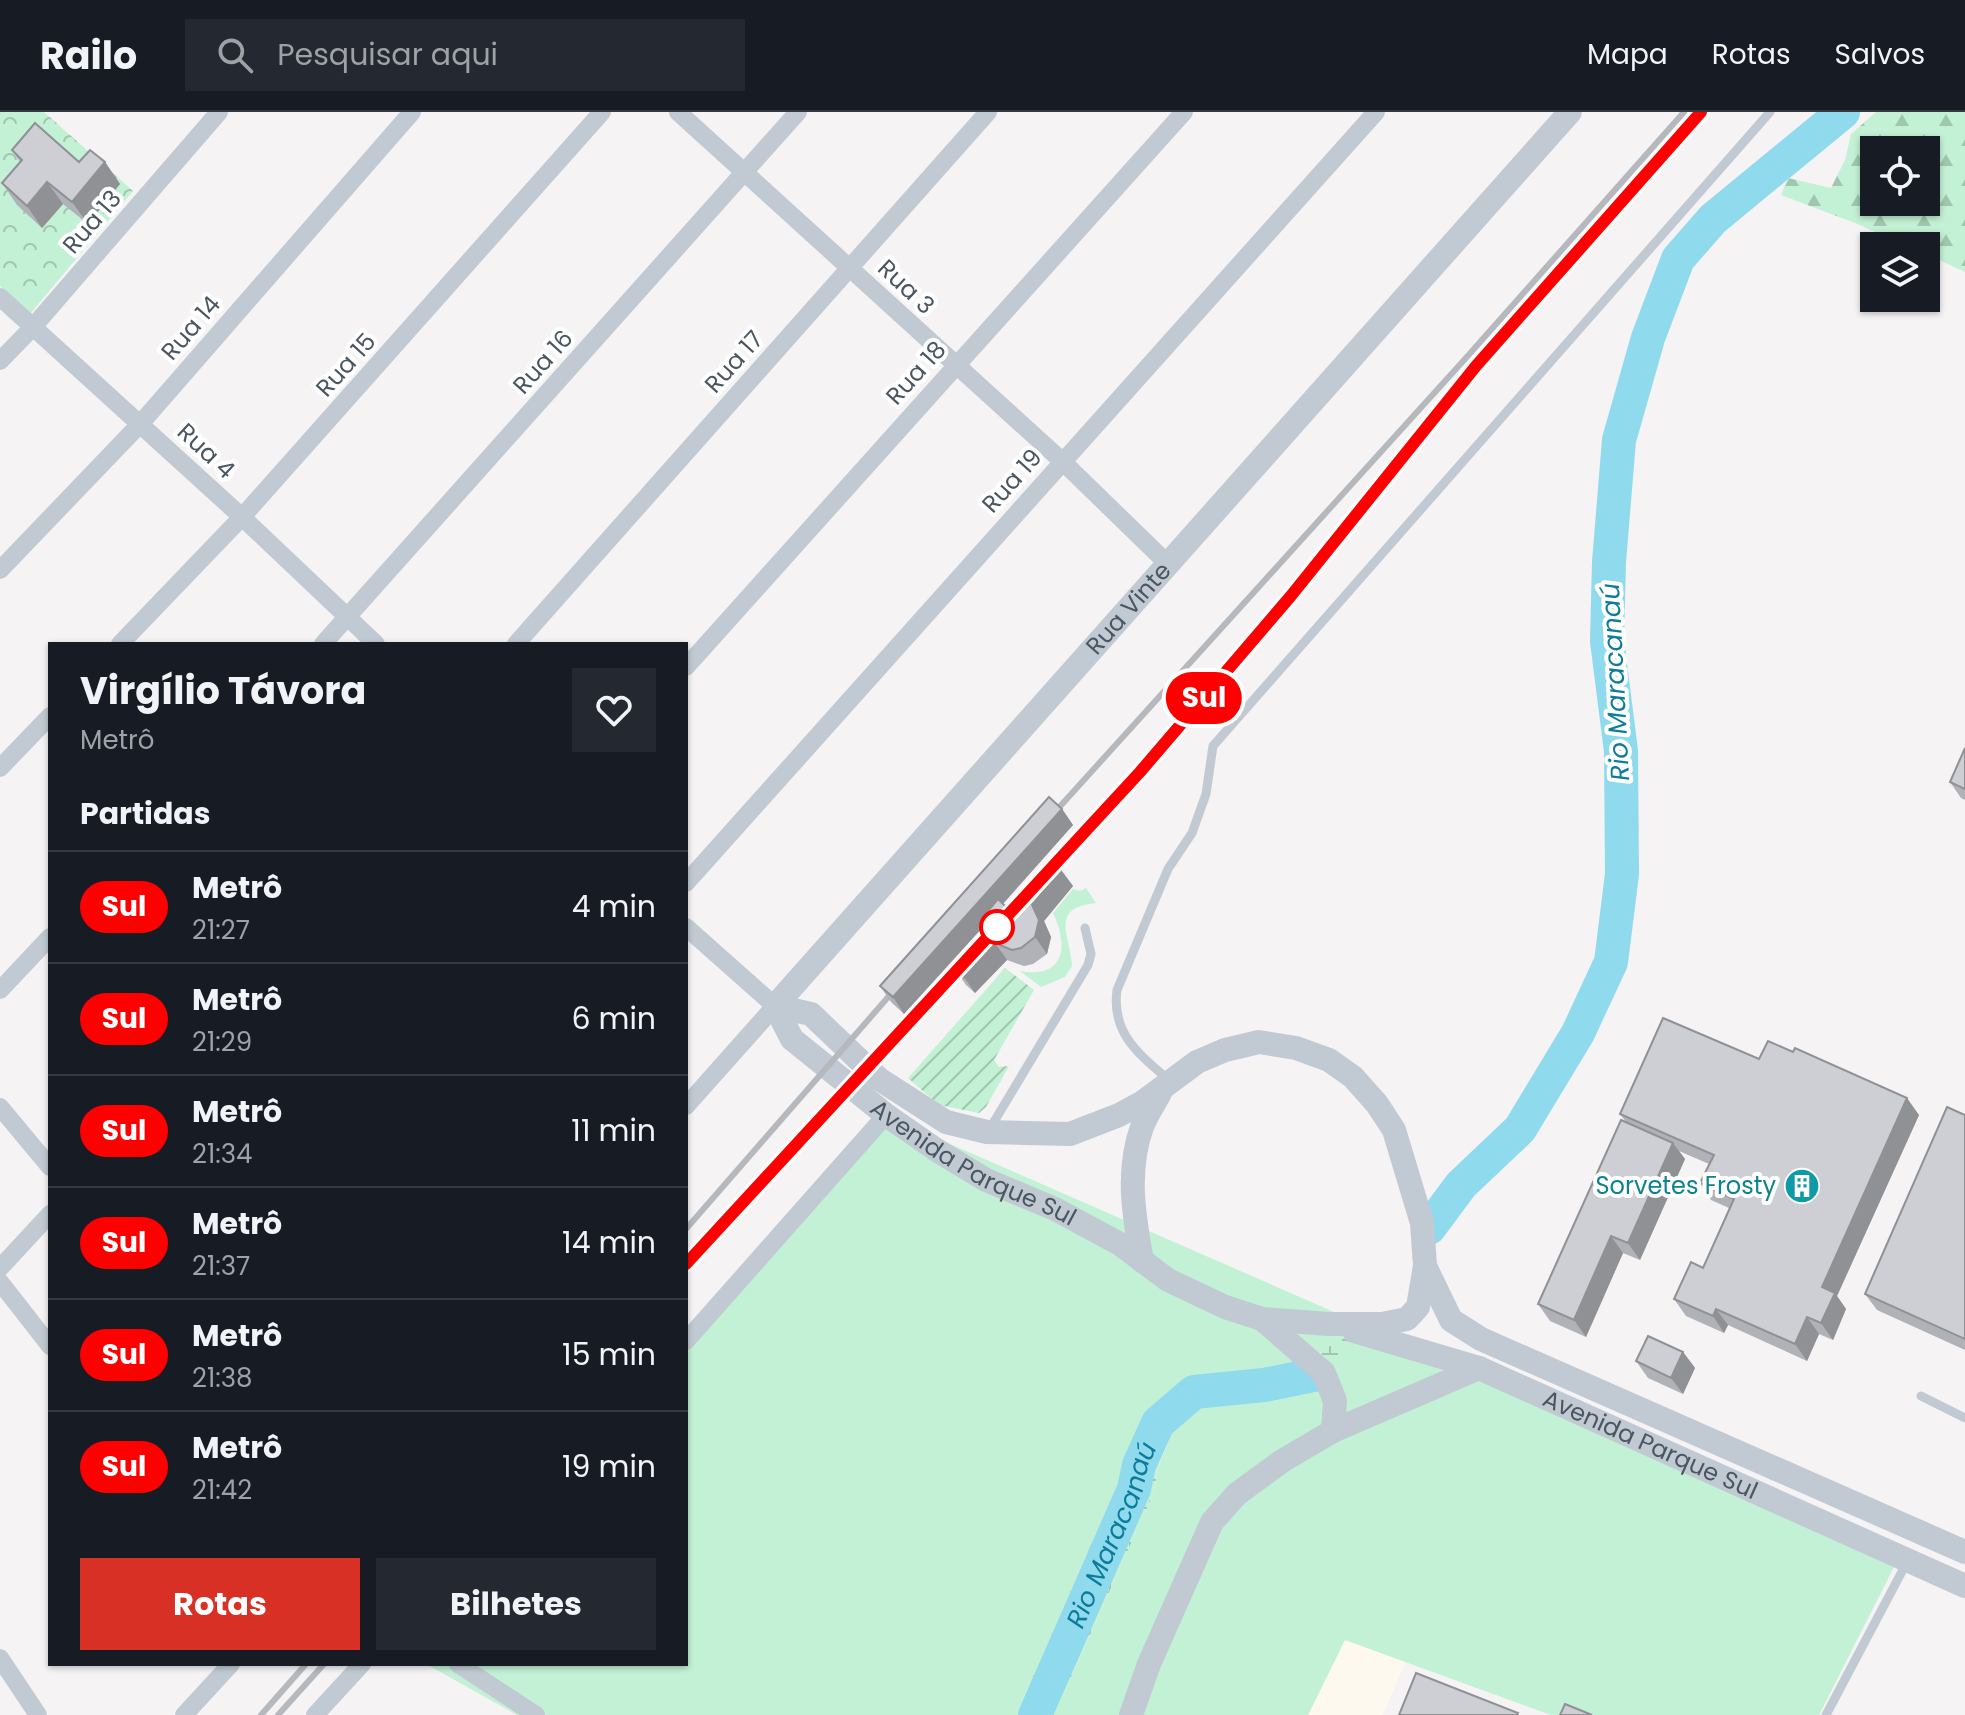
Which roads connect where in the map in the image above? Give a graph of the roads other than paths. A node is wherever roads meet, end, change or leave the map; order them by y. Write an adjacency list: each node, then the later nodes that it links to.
1 (219, 112): 14 (street, Rua 13)
2 (412, 112): 17 (street, Rua 14)
3 (602, 112): 19 (street, Rua 15)
4 (678, 112): 11 (street, Rua 3)
5 (798, 112): 11 (street, Rua 16)
6 (988, 112): 12 (street, Rua 17)
7 (1184, 112): 16 (street, Rua 18)
8 (1376, 112): 18 (street, Rua 19)
9 (1570, 112): 20 (street, Rua Vinte)
10 (1770, 112): 36 (lane)
11 (743, 173): 12 (street, Rua 3); 22 (street, Rua 16)
12 (850, 267): 16 (street, Rua 3); 26 (street, Rua 17)
13 (0, 297): 14 (street, Rua 4)
14 (33, 327): 15 (street, Rua 13); 17 (street, Rua 4)
15 (0, 361)
16 (955, 365): 18 (street, Rua 3); 27 (street, Rua 18)
17 (141, 423): 19 (street, Rua 4); 21 (street, Rua 14)
18 (1062, 461): 20 (street, Rua 3); 30 (street, Rua 19)
19 (242, 517): 22 (street, Rua 4); 23 (street, Rua 15)
20 (1169, 565): 35 (street, Rua Vinte)
21 (0, 570)
22 (347, 618): 24 (street, Rua 16); 25 (street, Rua 4)
23 (122, 642)
24 (325, 642)
25 (374, 642)
26 (518, 642)
27 (688, 665)
28 (48, 718): 29 (street)
29 (0, 768)
30 (688, 881)
31 (1085, 928): 40 (lane)
32 (688, 929): 35 (street)
33 (48, 939): 34 (street)
34 (0, 990)
35 (775, 1006): 37 (street, Rua Vinte); 39 (street, Avenida Parque Sul); 40 (street, Avenida Parque Sul)
36 (1168, 1082): 40 (street, Avenida Parque Sul); 43 (street); 44 (street, Avenida Parque Sul)
37 (688, 1104)
38 (0, 1107): 41 (street)
39 (886, 1115): 43 (street, Avenida Parque Sul); 49 (street)
40 (987, 1132)
41 (47, 1157)
42 (48, 1216): 45 (street)
43 (1142, 1261): 47 (street, Avenida Parque Sul)
44 (1425, 1266): 48 (street, Avenida Parque Sul); 55 (street, Avenida Parque Sul)
45 (0, 1268)
46 (0, 1282): 50 (street)
47 (1262, 1319): 48 (street, Avenida Parque Sul); 54 (street)
48 (1329, 1324): 51 (street, Avenida Parque Sul)
49 (688, 1339)
50 (48, 1343)
51 (1479, 1368): 54 (street); 56 (street, Avenida Parque Sul)
52 (1921, 1396): 53 (lane)
53 (1965, 1418)
54 (1333, 1431): 66 (street)
55 (1965, 1552)
56 (1908, 1561): 57 (street, Avenida Parque Sul); 67 (lane)
57 (1965, 1586)
58 (0, 1658): 62 (street)
59 (229, 1666): 63 (street)
60 (360, 1666): 64 (street)
61 (461, 1666): 65 (street)
62 (38, 1715)
63 (184, 1715)
64 (315, 1715)
65 (536, 1715)
66 (1131, 1715)
67 (1826, 1715)

